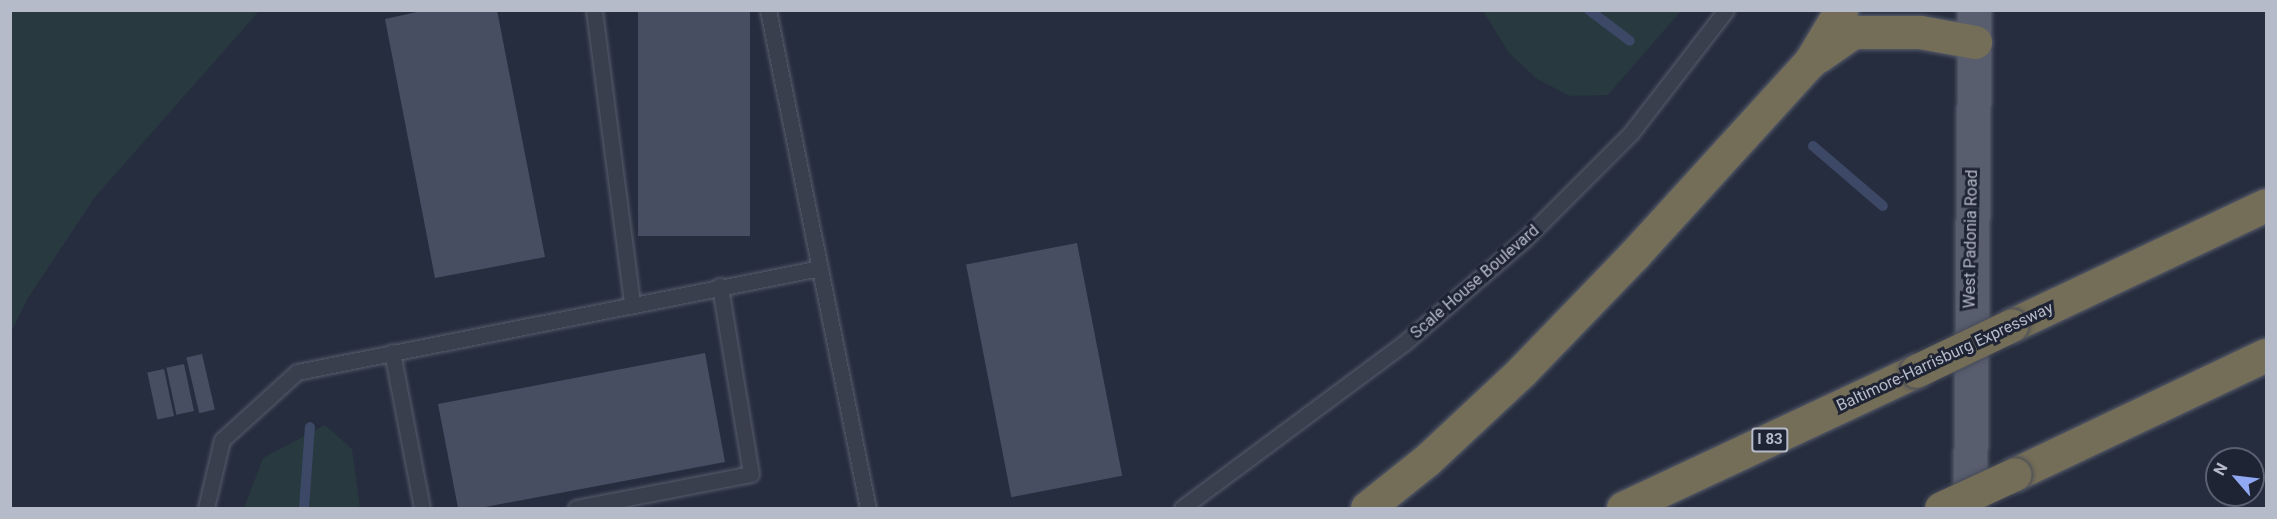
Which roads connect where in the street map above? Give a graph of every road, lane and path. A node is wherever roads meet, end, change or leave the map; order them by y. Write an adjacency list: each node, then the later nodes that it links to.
1 (594, 10): 11 (lane)
2 (768, 10): 9 (lane)
3 (1726, 10): 18 (lane, Scale House Boulevard)
4 (1840, 10): 7 (highway)
5 (1984, 10): 6 (main road, West Padonia Road)
6 (1975, 26): 7 (highway); 22 (main road, West Padonia Road)
7 (1810, 62): 19 (highway)
8 (2266, 205): 20 (highway, Baltimore-Harrisburg Expressway / I 83, bridge)
9 (820, 268): 10 (lane); 17 (lane)
10 (720, 286): 11 (lane); 16 (lane)
11 (632, 303): 12 (lane)
12 (392, 352): 14 (lane); 15 (lane)
13 (2266, 355): 21 (highway, bridge)
14 (206, 508)
15 (422, 508)
16 (576, 508)
17 (868, 508)
18 (1182, 508)
19 (1367, 508)
20 (1623, 508)
21 (1941, 508)
22 (1970, 508)

